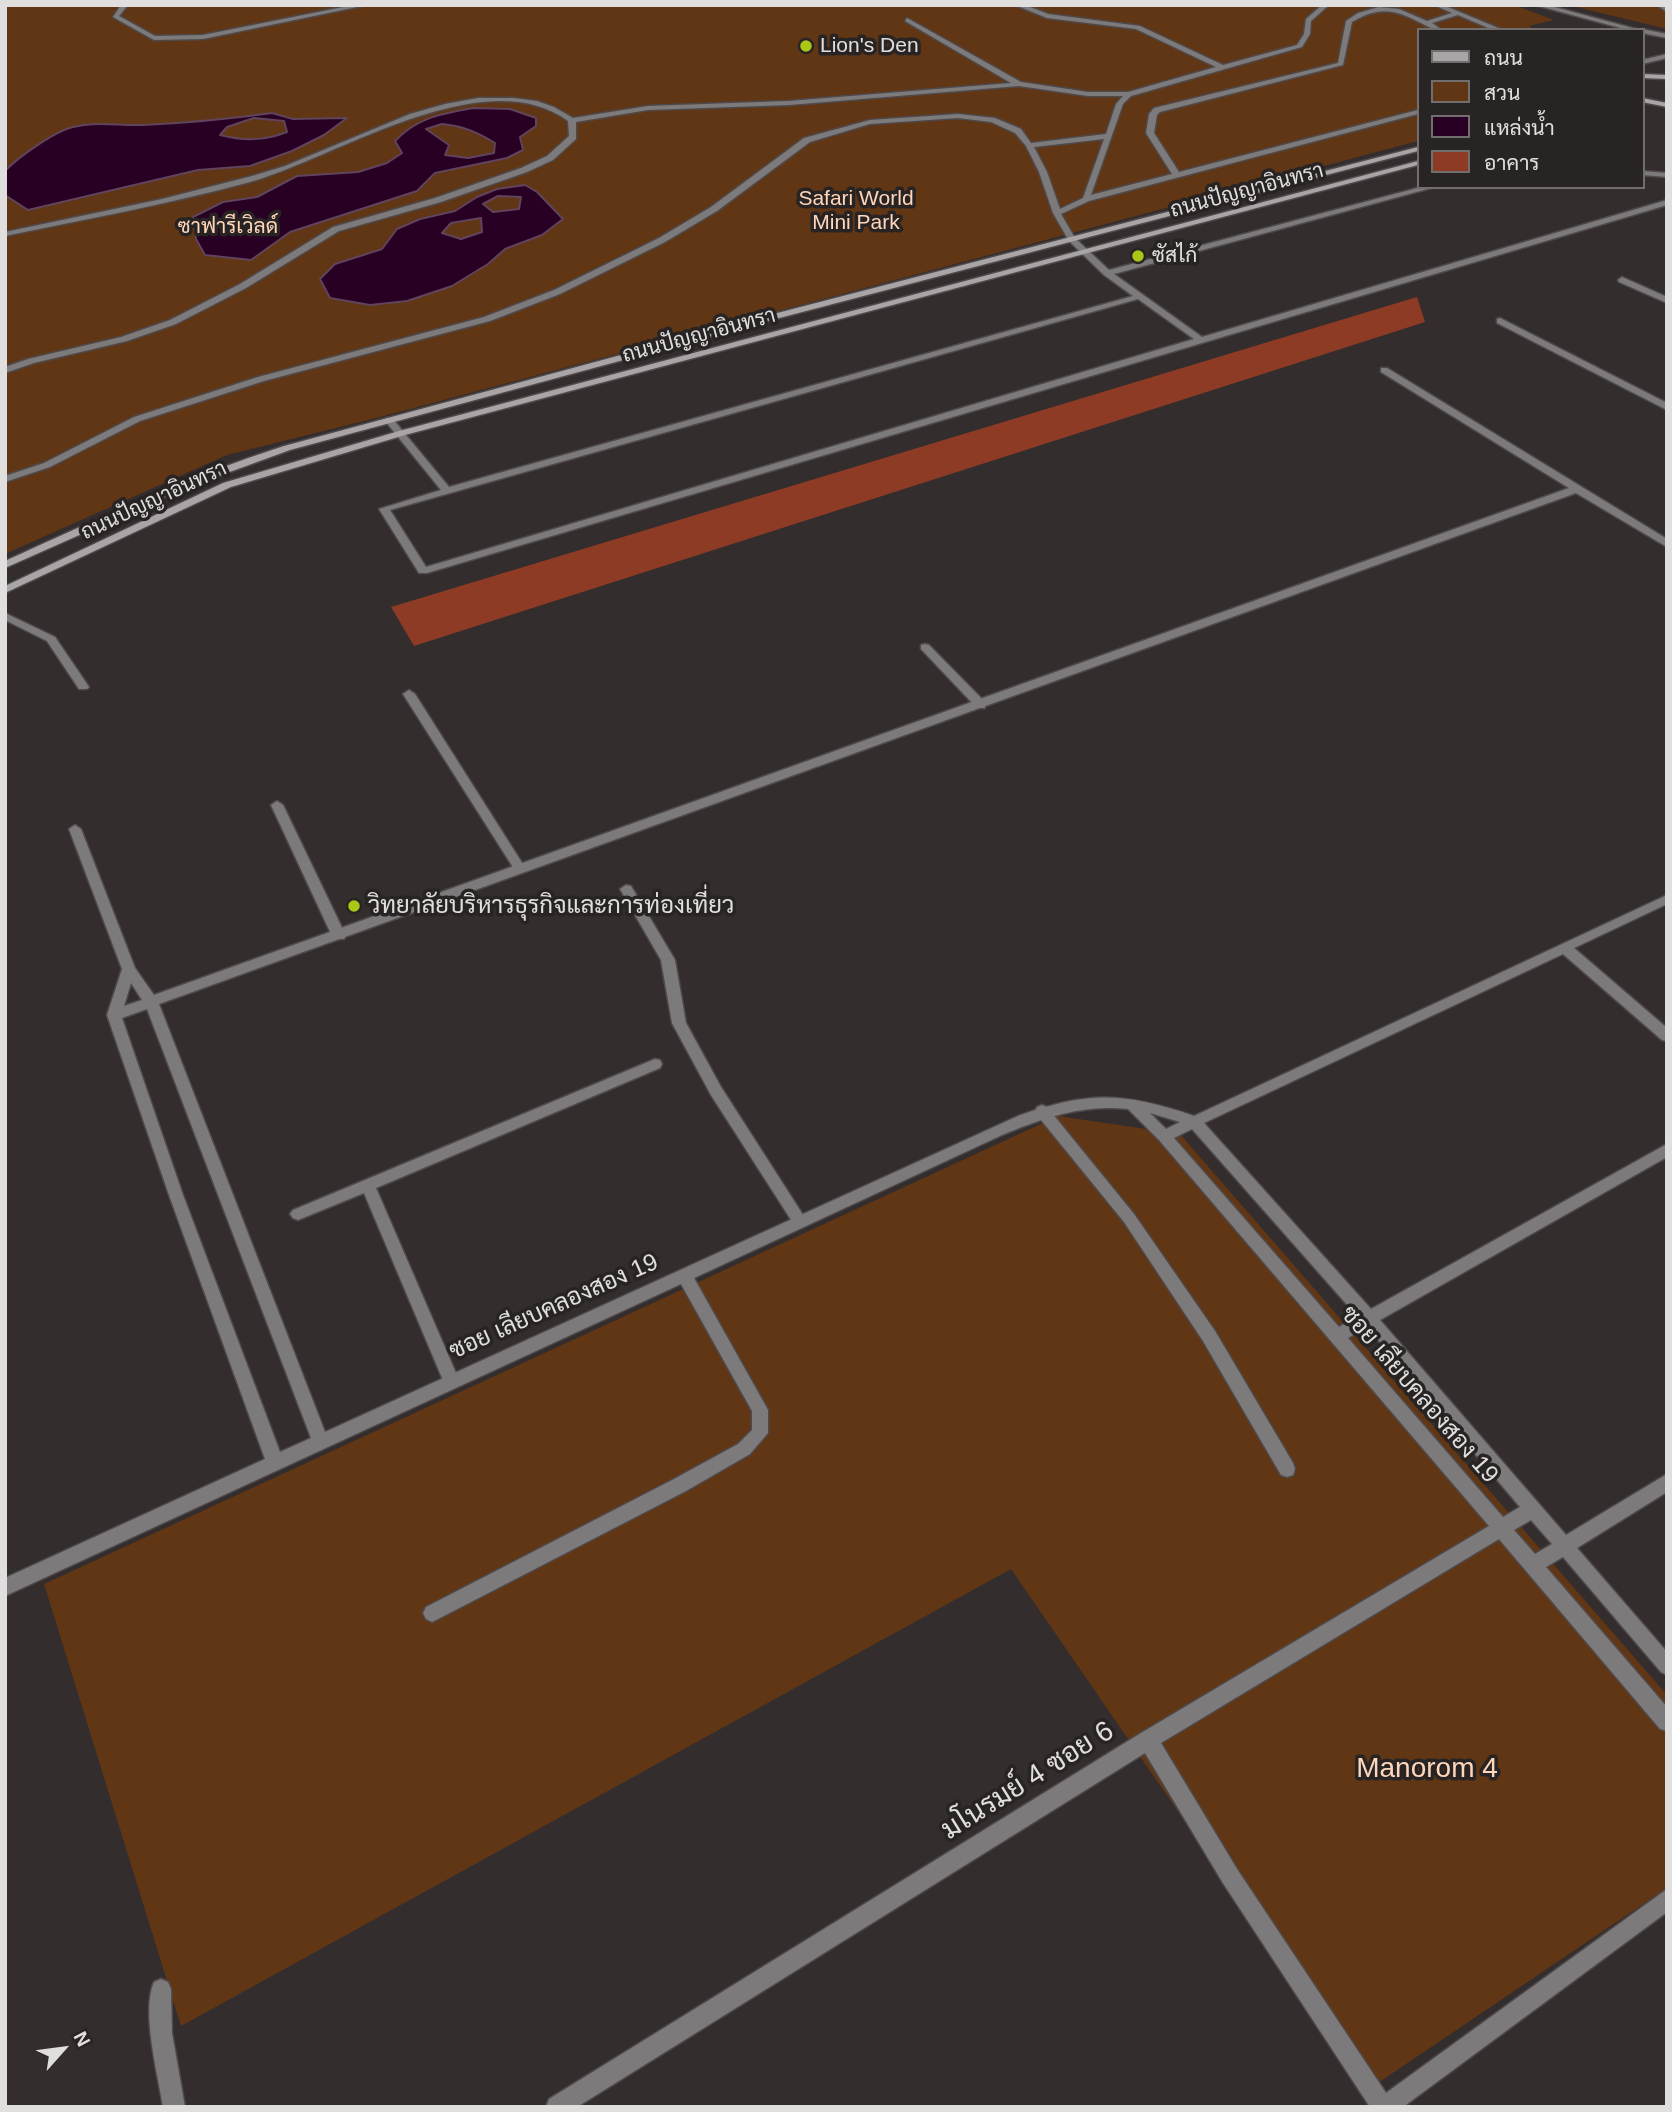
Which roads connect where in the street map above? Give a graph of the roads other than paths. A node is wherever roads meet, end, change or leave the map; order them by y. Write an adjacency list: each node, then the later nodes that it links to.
1 (124, 5): 2 (street)
2 (364, 5)
3 (1018, 5): 19 (street)
4 (1326, 5): 19 (street)
5 (1437, 5): 9 (street)
6 (1538, 5): 14 (street)
7 (1660, 5): 8 (street)
8 (1667, 10)
9 (1459, 13): 11 (street); 13 (street)
10 (907, 20): 22 (street)
11 (1426, 23): 12 (street); 33 (street)
12 (1436, 28)
13 (1495, 28)
14 (1632, 28)
15 (1644, 31): 16 (street)
16 (1667, 36)
17 (1667, 57): 18 (street)
18 (1644, 62)
19 (1223, 68): 23 (street)
20 (1644, 76): 21 (street)
21 (1667, 77)
22 (1019, 84): 23 (street); 27 (street)
23 (1128, 94): 28 (street)
24 (1644, 102): 25 (street)
25 (1667, 105)
26 (1416, 113): 33 (street)
27 (572, 120): 39 (street); 48 (street)
28 (1108, 136): 29 (street); 36 (street)
29 (1029, 145): 38 (street); 53 (street)
30 (1416, 150): 40 (street, ถนนปัญญาอินทรา)
31 (1416, 164): 41 (street, ถนนปัญญาอินทรา)
32 (1644, 173): 34 (street)
33 (1176, 174): 36 (street)
34 (1667, 175)
35 (1423, 189): 42 (street)
36 (1086, 199): 38 (street)
37 (1667, 202): 47 (street)
38 (1057, 213): 40 (street)
39 (5, 234)
40 (1072, 239): 41 (street); 51 (street, ถนนปัญญาอินทรา)
41 (1089, 252): 42 (street); 52 (street, ถนนปัญญาอินทรา)
42 (1107, 273): 44 (street)
43 (1622, 280): 45 (street)
44 (1141, 296): 47 (street); 55 (street)
45 (1667, 300)
46 (1500, 321): 50 (street)
47 (1202, 341): 55 (street)
48 (5, 370)
49 (1384, 370): 54 (street)
50 (1667, 407)
51 (389, 420): 52 (street); 57 (street, ถนนปัญญาอินทรา)
52 (402, 433): 55 (street); 58 (street, ถนนปัญญาอินทรา)
53 (5, 479)
54 (1577, 489): 56 (street); 63 (street)
55 (447, 491)
56 (1667, 544)
57 (5, 565)
58 (5, 590)
59 (9, 622): 61 (street)
60 (925, 647): 63 (street)
61 (83, 687)
62 (409, 694): 66 (street)
63 (981, 705): 66 (street)
64 (278, 805): 69 (street)
65 (75, 829): 71 (street)
66 (520, 869): 69 (street)
67 (626, 889): 83 (street)
68 (1667, 899): 70 (street)
69 (339, 936): 72 (street)
70 (1564, 948): 74 (street); 78 (street)
71 (128, 969): 72 (street); 73 (street)
72 (151, 1002): 73 (street); 88 (street)
73 (114, 1015): 89 (street)
74 (1667, 1036)
75 (655, 1064): 81 (street)
76 (1131, 1103): 77 (street, ซอย เลียบคลองสอง 19); 78 (street, ซอย เลียบคลองสอง 19); 79 (street, ซอย เลียบคลองสอง 19)
77 (1042, 1111): 83 (street, ซอย เลียบคลองสอง 19); 90 (street)
78 (1193, 1121): 79 (street); 85 (street, ซอย เลียบคลองสอง 19)
79 (1164, 1136): 86 (street, ซอย เลียบคลองสอง 19)
80 (1667, 1150): 85 (street)
81 (368, 1186): 82 (street); 87 (street)
82 (298, 1214)
83 (800, 1222): 84 (street, ซอย เลียบคลองสอง 19)
84 (684, 1275): 87 (street, ซอย เลียบคลองสอง 19); 97 (street)
85 (1368, 1317): 86 (street); 92 (street, ซอย เลียบคลองสอง 19)
86 (1337, 1336): 93 (street, ซอย เลียบคลองสอง 19)
87 (451, 1380): 88 (street, ซอย เลียบคลองสอง 19)
88 (320, 1441): 89 (street, ซอย เลียบคลองสอง 19)
89 (275, 1462): 96 (street, ซอย เลียบคลองสอง 19)
90 (1287, 1469)
91 (1667, 1482): 94 (street)
92 (1533, 1509): 93 (street, มโนรมย์ 4 ซอย 6); 94 (street, ซอย เลียบคลองสอง 19)
93 (1500, 1527): 95 (street, ซอย เลียบคลองสอง 19); 100 (street, มโนรมย์ 4 ซอย 6)
94 (1564, 1546): 95 (street); 98 (street, ซอย เลียบคลองสอง 19)
95 (1534, 1565): 99 (street, ซอย เลียบคลองสอง 19)
96 (5, 1587)
97 (432, 1613)
98 (1667, 1666)
99 (1667, 1722)
100 (1148, 1740): 104 (street, มโนรมย์ 4 ซอย 6); 105 (street)
101 (1667, 1899): 105 (street)
102 (161, 1989): 103 (street)
103 (174, 2107)
104 (557, 2107)
105 (1384, 2107)

